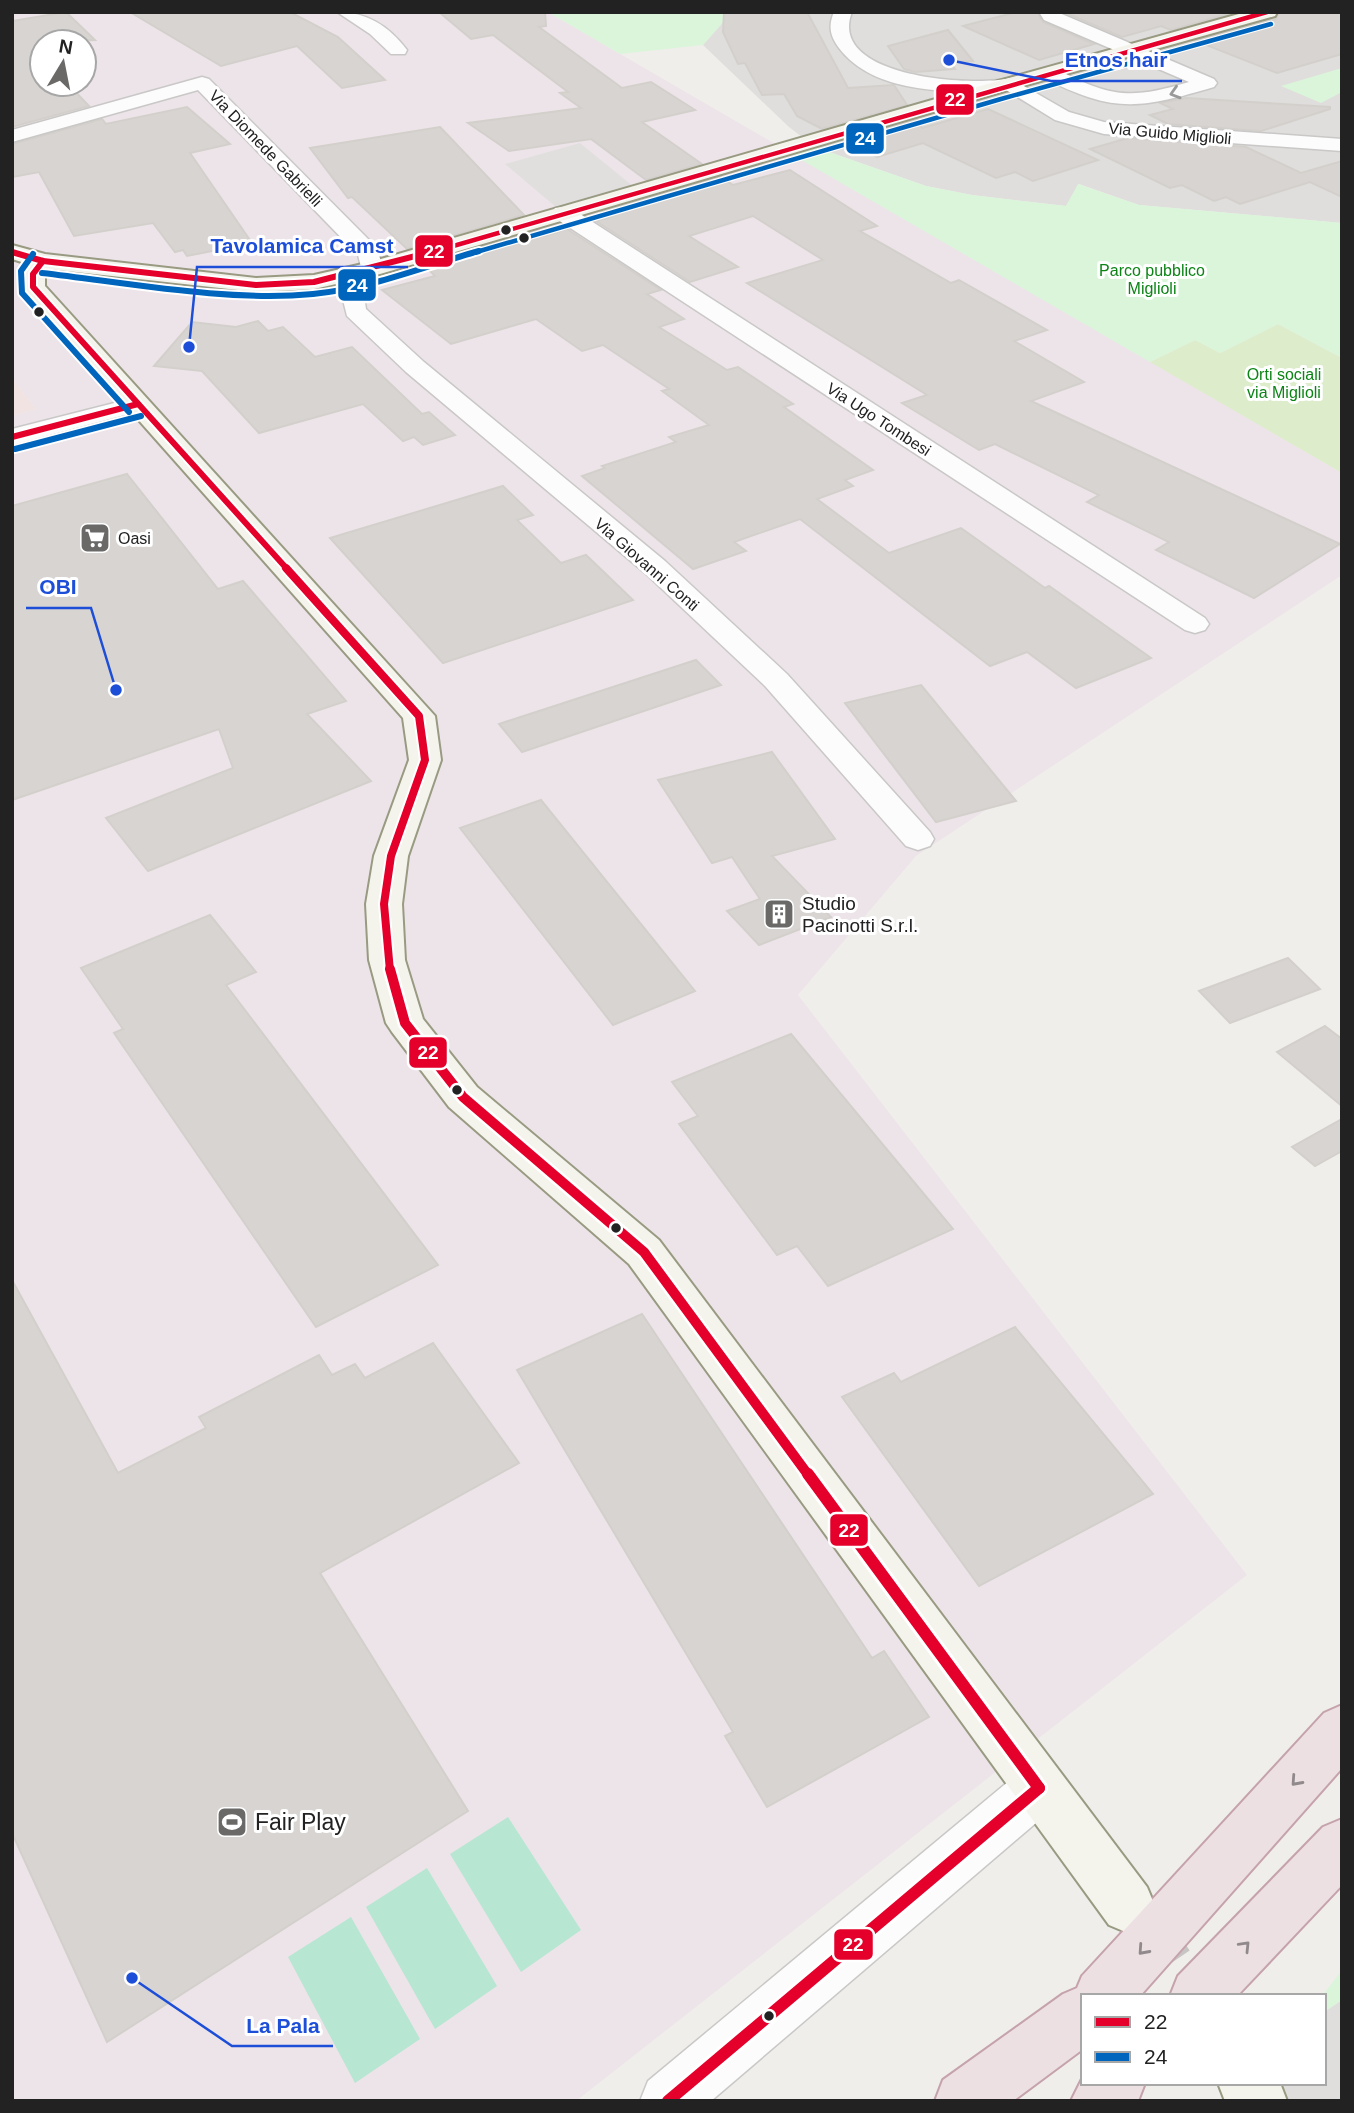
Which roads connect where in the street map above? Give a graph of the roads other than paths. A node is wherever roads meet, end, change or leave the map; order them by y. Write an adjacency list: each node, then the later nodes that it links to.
1 (346, 12): 5 (street)
2 (843, 12): 8 (street)
3 (1048, 12): 6 (street)
4 (1268, 12): 6 (street)
5 (398, 50)
6 (1131, 50): 7 (street); 7 (street, one-way to 7)
7 (1049, 73): 8 (street)
8 (1004, 85): 10 (street, Via Guido Miglioli); 11 (street)
9 (12, 136): 14 (street, Via Diomede Gabrielli)
10 (1342, 145)
11 (563, 214): 14 (street); 19 (street, Via Ugo Tombesi)
12 (12, 252): 13 (street)
13 (43, 261): 15 (street); 17 (street)
14 (372, 269): 15 (street); 16 (street)
15 (314, 282): 16 (street, Via Giovanni Conti)
16 (355, 311): 20 (street, Via Giovanni Conti)
17 (138, 404): 18 (street); 22 (street)
18 (12, 437)
19 (1195, 624)
20 (918, 839)
21 (1342, 1730): 25 (highway, one-way to 25)
22 (1039, 1788): 24 (street); 32 (street)
23 (1342, 1846): 26 (highway, one-way to 23)
24 (1128, 1906)
25 (1104, 1994)
26 (1200, 1994)
27 (1081, 2016): 33 (highway)
28 (1081, 2017): 34 (highway)
29 (1114, 2085): 35 (highway)
30 (1140, 2085): 36 (highway)
31 (1248, 2085): 37 (street)
32 (668, 2101)
33 (964, 2101)
34 (1003, 2101)
35 (1100, 2101)
36 (1133, 2101)
37 (1258, 2101)

